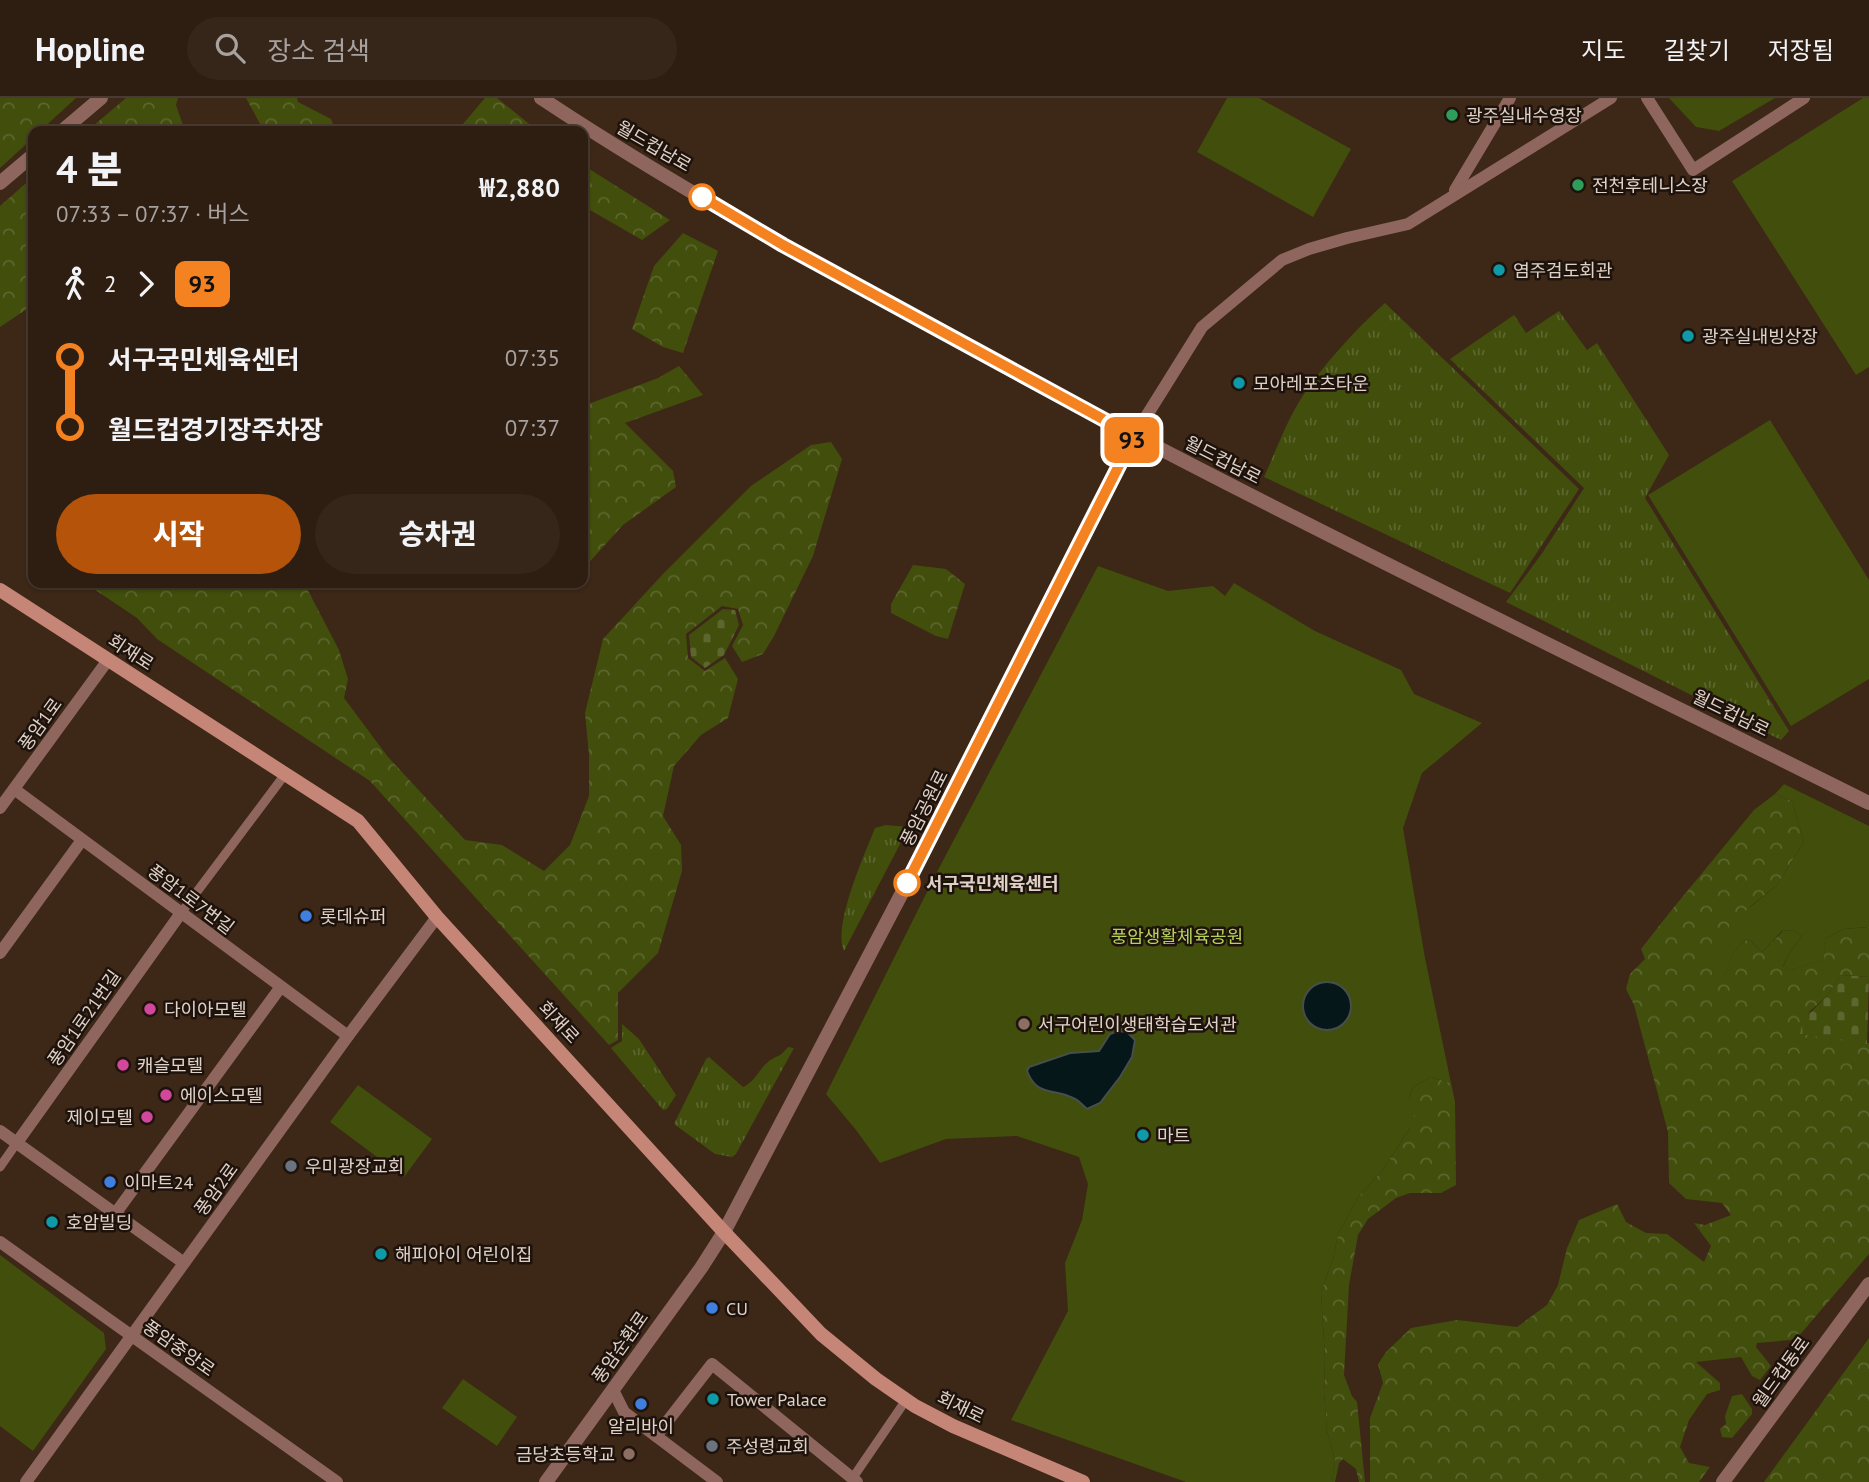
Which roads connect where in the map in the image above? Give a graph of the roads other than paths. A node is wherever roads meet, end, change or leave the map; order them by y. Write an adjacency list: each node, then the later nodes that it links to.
1 (102, 98): 7 (street)
2 (541, 98): 8 (street, 월드컵남로)
3 (1510, 98): 12 (street)
4 (1611, 98): 12 (street)
5 (1647, 98): 6 (street)
6 (1804, 98)
7 (68, 126)
8 (583, 126)
9 (588, 129): 13 (street, 월드컵남로)
10 (28, 159): 11 (street)
11 (0, 183)
12 (1454, 193): 13 (street)
13 (1134, 436): 18 (street, 월드컵남로); 30 (street, 풍암공원로)
14 (0, 590): 15 (main road, 회재로)
15 (108, 660): 16 (main road, 회재로); 17 (street, 풍암1로)
16 (286, 773): 21 (street); 22 (main road, 회재로)
17 (14, 789): 19 (street, 풍암1로); 20 (street, 풍암1로7번길)
18 (1869, 803)
19 (0, 808)
20 (82, 840): 21 (street, 풍암1로7번길); 23 (street)
21 (181, 913): 24 (street, 풍암1로7번길); 27 (street, 풍암1로21번길)
22 (437, 918): 25 (street, 풍암2로); 30 (main road, 회재로)
23 (0, 953)
24 (280, 988): 25 (street, 풍암1로7번길); 29 (street)
25 (348, 1036): 32 (street, 풍암2로)
26 (0, 1131): 27 (street)
27 (16, 1144): 28 (street, 풍암1로21번길); 29 (street)
28 (0, 1167)
29 (115, 1214): 32 (street)
30 (724, 1232): 35 (street, 풍암순환로); 36 (main road, 회재로)
31 (0, 1242): 34 (street, 풍암중앙로)
32 (184, 1263): 34 (street, 풍암2로)
33 (1869, 1284): 44 (street, 월드컵동로)
34 (131, 1335): 39 (street, 풍암2로); 40 (street, 풍암중앙로)
35 (613, 1390): 37 (street); 41 (street, 풍암순환로)
36 (906, 1400): 38 (street); 43 (main road, 회재로)
37 (656, 1436): 38 (street); 42 (street)
38 (853, 1481)
39 (26, 1482)
40 (337, 1482)
41 (546, 1482)
42 (717, 1482)
43 (1083, 1482)
44 (1723, 1482)

